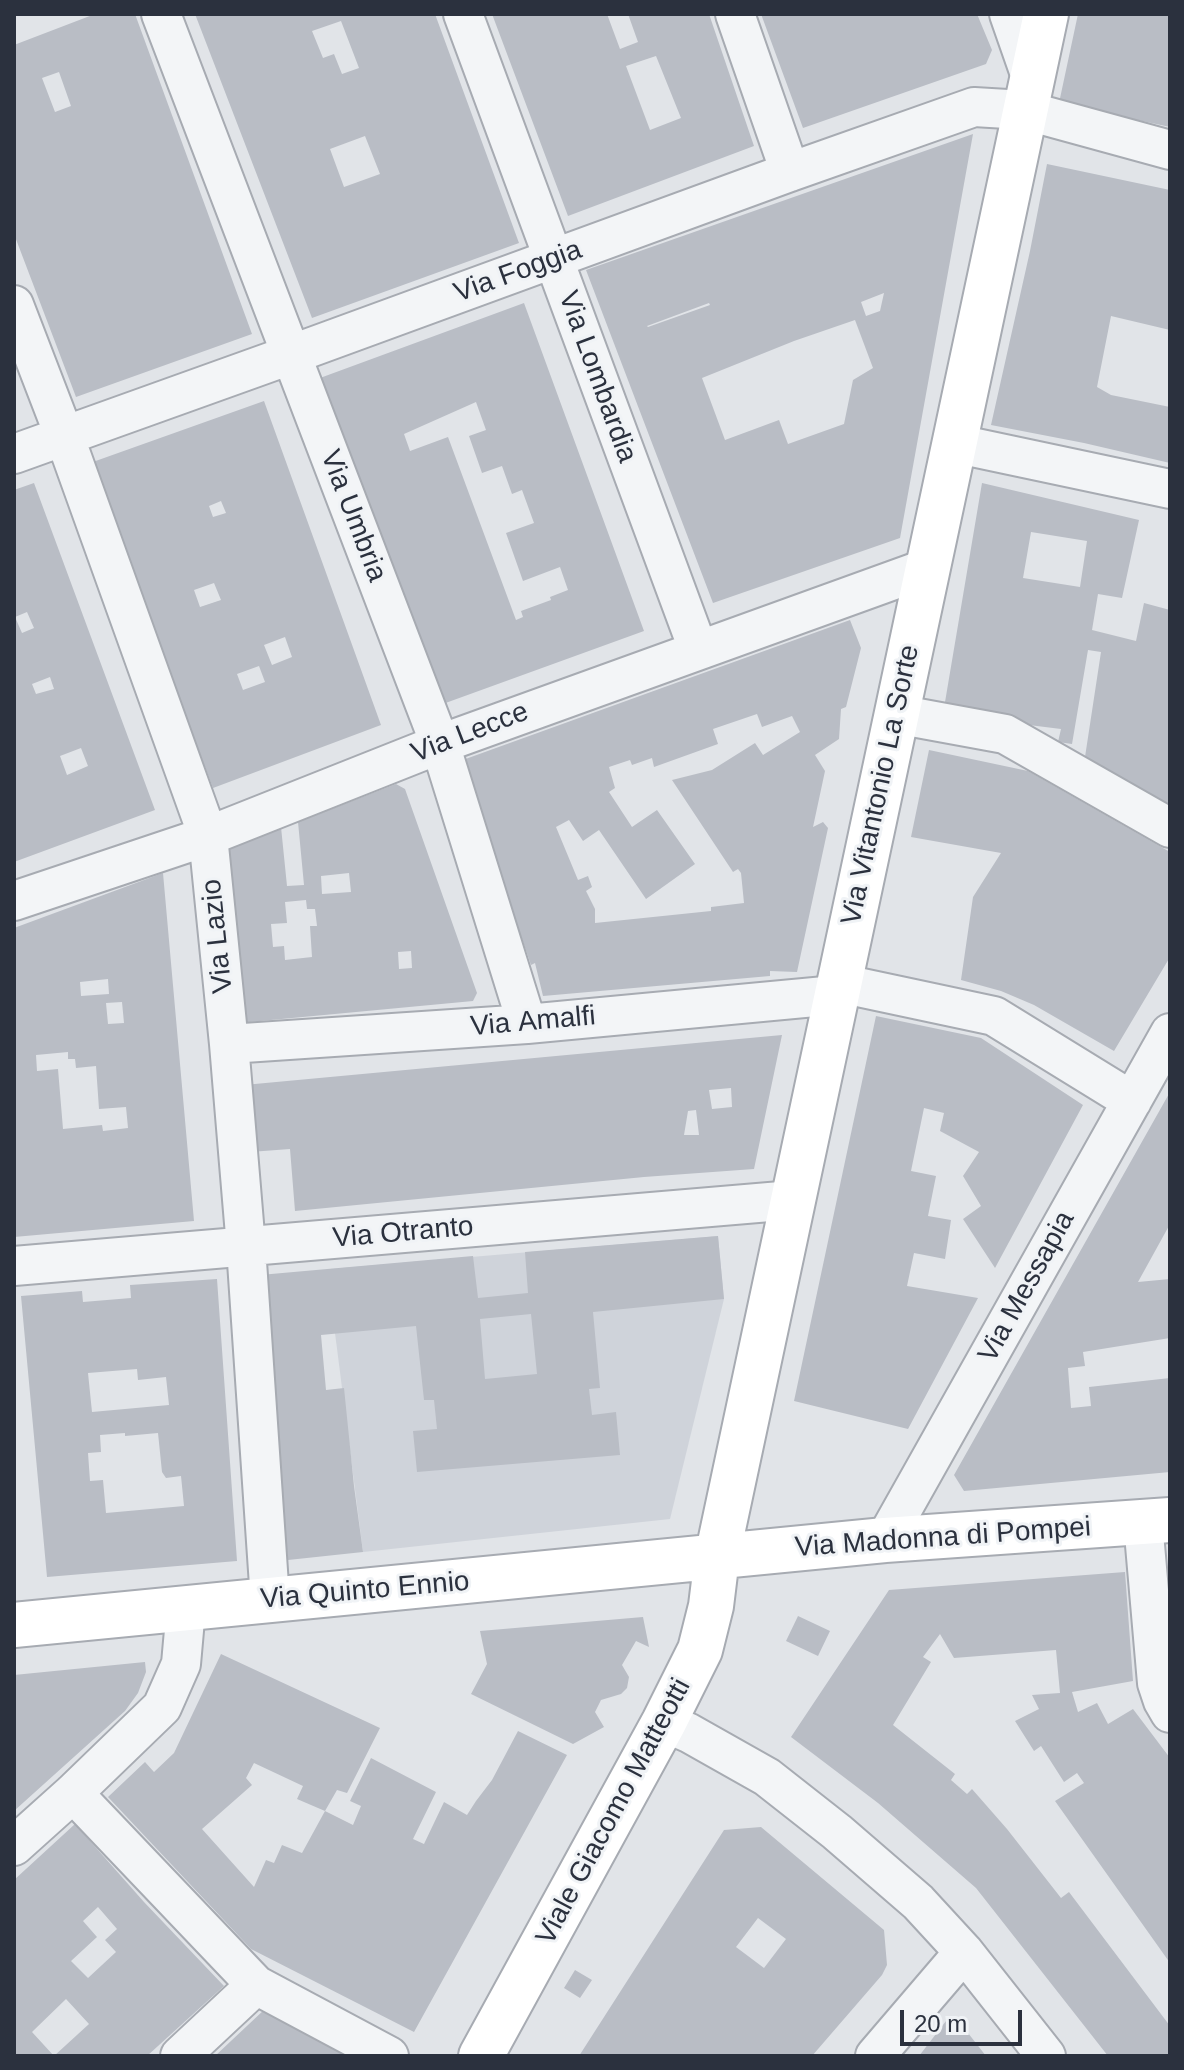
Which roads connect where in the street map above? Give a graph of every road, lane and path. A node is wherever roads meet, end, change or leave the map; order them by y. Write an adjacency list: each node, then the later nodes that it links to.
1 (161, 14): 11 (street, Via Umbria)
2 (463, 14): 9 (street, Via Lombardia)
3 (735, 14): 8 (street)
4 (1009, 14): 6 (street)
5 (1046, 14): 6 (street, Via Vitantonio La Sorte)
6 (1028, 94): 7 (street, Via Foggia); 8 (street, Via Foggia); 13 (street, Via Vitantonio La Sorte)
7 (1170, 150)
8 (790, 172): 9 (street, Via Foggia)
9 (553, 259): 11 (street, Via Foggia); 17 (street, Via Lombardia)
10 (14, 305): 12 (street, Via Lazio)
11 (290, 355): 12 (street, Via Foggia); 19 (street, Via Umbria)
12 (64, 435): 14 (street, Via Foggia); 21 (street, Via Lazio)
13 (953, 443): 15 (street); 16 (street, Via Vitantonio La Sorte)
14 (14, 454)
15 (1170, 489)
16 (927, 568): 17 (street, Via Lecce); 18 (street, Via Vitantonio La Sorte)
17 (698, 649): 19 (street, Via Lecce)
18 (896, 714): 20 (street); 23 (street, Via Vitantonio La Sorte)
19 (440, 744): 21 (street, Via Lecce); 24 (street, Via Umbria)
20 (1170, 828)
21 (208, 836): 22 (street, Via Lecce); 26 (street, Via Lazio)
22 (14, 901)
23 (838, 989): 24 (street, Via Amalfi); 27 (street, Via Amalfi); 28 (street, Via Vitantonio La Sorte)
24 (527, 1024): 26 (street, Via Amalfi)
25 (1170, 1033): 27 (street, Via Messapia)
26 (229, 1044): 29 (street, Via Lazio)
27 (1132, 1101): 32 (street, Via Messapia)
28 (793, 1200): 29 (street, Via Otranto); 33 (street, Via Vitantonio La Sorte)
29 (246, 1247): 30 (street, Via Otranto); 34 (street, Via Lazio)
30 (14, 1266)
31 (1156, 1521): 32 (street, Via Madonna di Pompei); 37 (street)
32 (885, 1540): 33 (street, Via Madonna di Pompei)
33 (717, 1557): 34 (street, Via Quinto Ennio); 38 (street, Viale Giacomo Matteotti)
34 (270, 1600): 35 (street, Via Quinto Ennio)
35 (186, 1608): 36 (street, Via Quinto Ennio); 39 (street)
36 (14, 1625)
37 (1170, 1713)
38 (664, 1722): 41 (street); 45 (street, Viale Giacomo Matteotti)
39 (73, 1793): 40 (street); 42 (street)
40 (14, 1846)
41 (964, 1952): 46 (street); 47 (street)
42 (256, 1985): 43 (street); 44 (street)
43 (180, 2056)
44 (389, 2056)
45 (481, 2056)
46 (875, 2056)
47 (1046, 2056)

